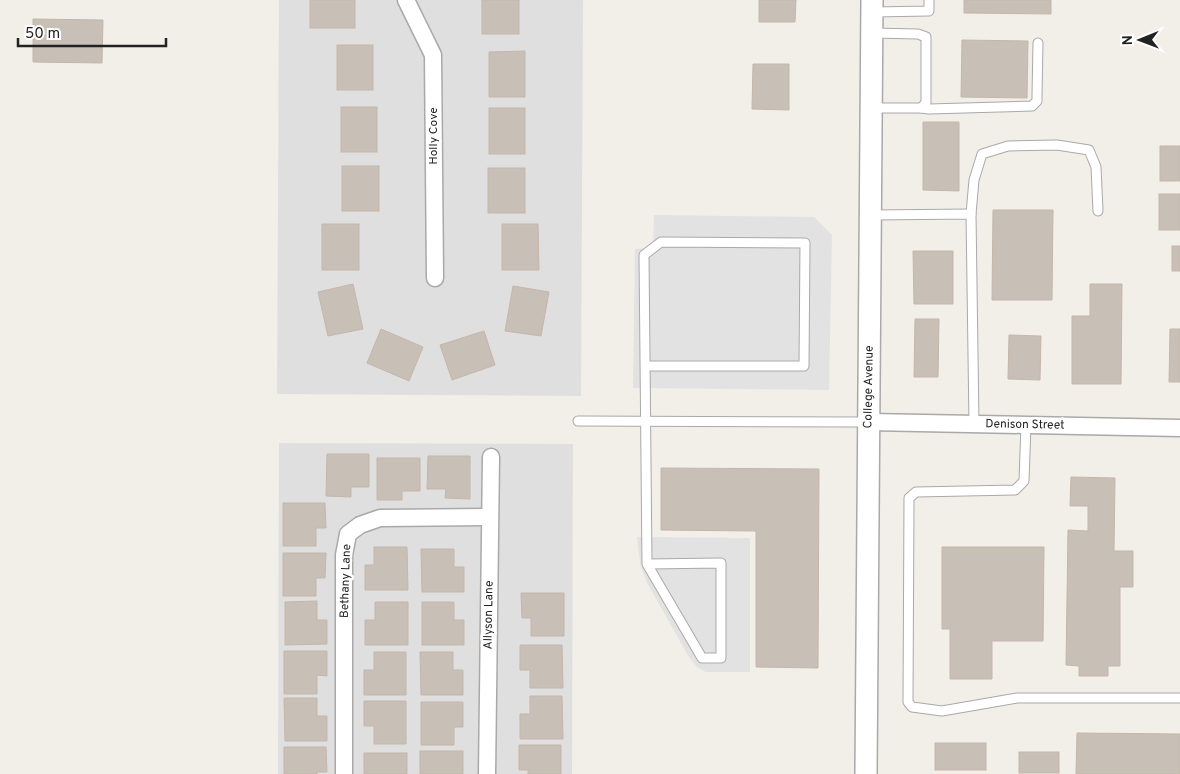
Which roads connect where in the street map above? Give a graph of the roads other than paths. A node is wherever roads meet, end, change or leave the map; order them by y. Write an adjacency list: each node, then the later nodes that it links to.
1 (406, 0): 10 (street, Holly Cove)
2 (929, 0): 3 (lane)
3 (872, 15): 5 (street, College Avenue); 6 (lane)
4 (1038, 42): 6 (lane)
5 (872, 108): 6 (lane); 9 (street, College Avenue)
6 (921, 108)
7 (1098, 211): 8 (lane)
8 (971, 214): 9 (lane); 15 (lane)
9 (871, 215): 14 (street, College Avenue)
10 (435, 278)
11 (645, 366): 11 (lane); 13 (lane)
12 (578, 421): 13 (lane)
13 (646, 421): 14 (lane); 20 (lane)
14 (869, 422): 15 (street, Denison Street); 24 (street, College Avenue)
15 (974, 424): 16 (street, Denison Street)
16 (1026, 425): 17 (street, Denison Street); 21 (lane)
17 (1180, 428)
18 (491, 457): 19 (street, Allyson Lane)
19 (489, 518): 22 (street, Bethany Lane); 23 (street, Allyson Lane)
20 (647, 564): 20 (lane)
21 (1180, 698)
22 (344, 774)
23 (487, 774)
24 (866, 774)

